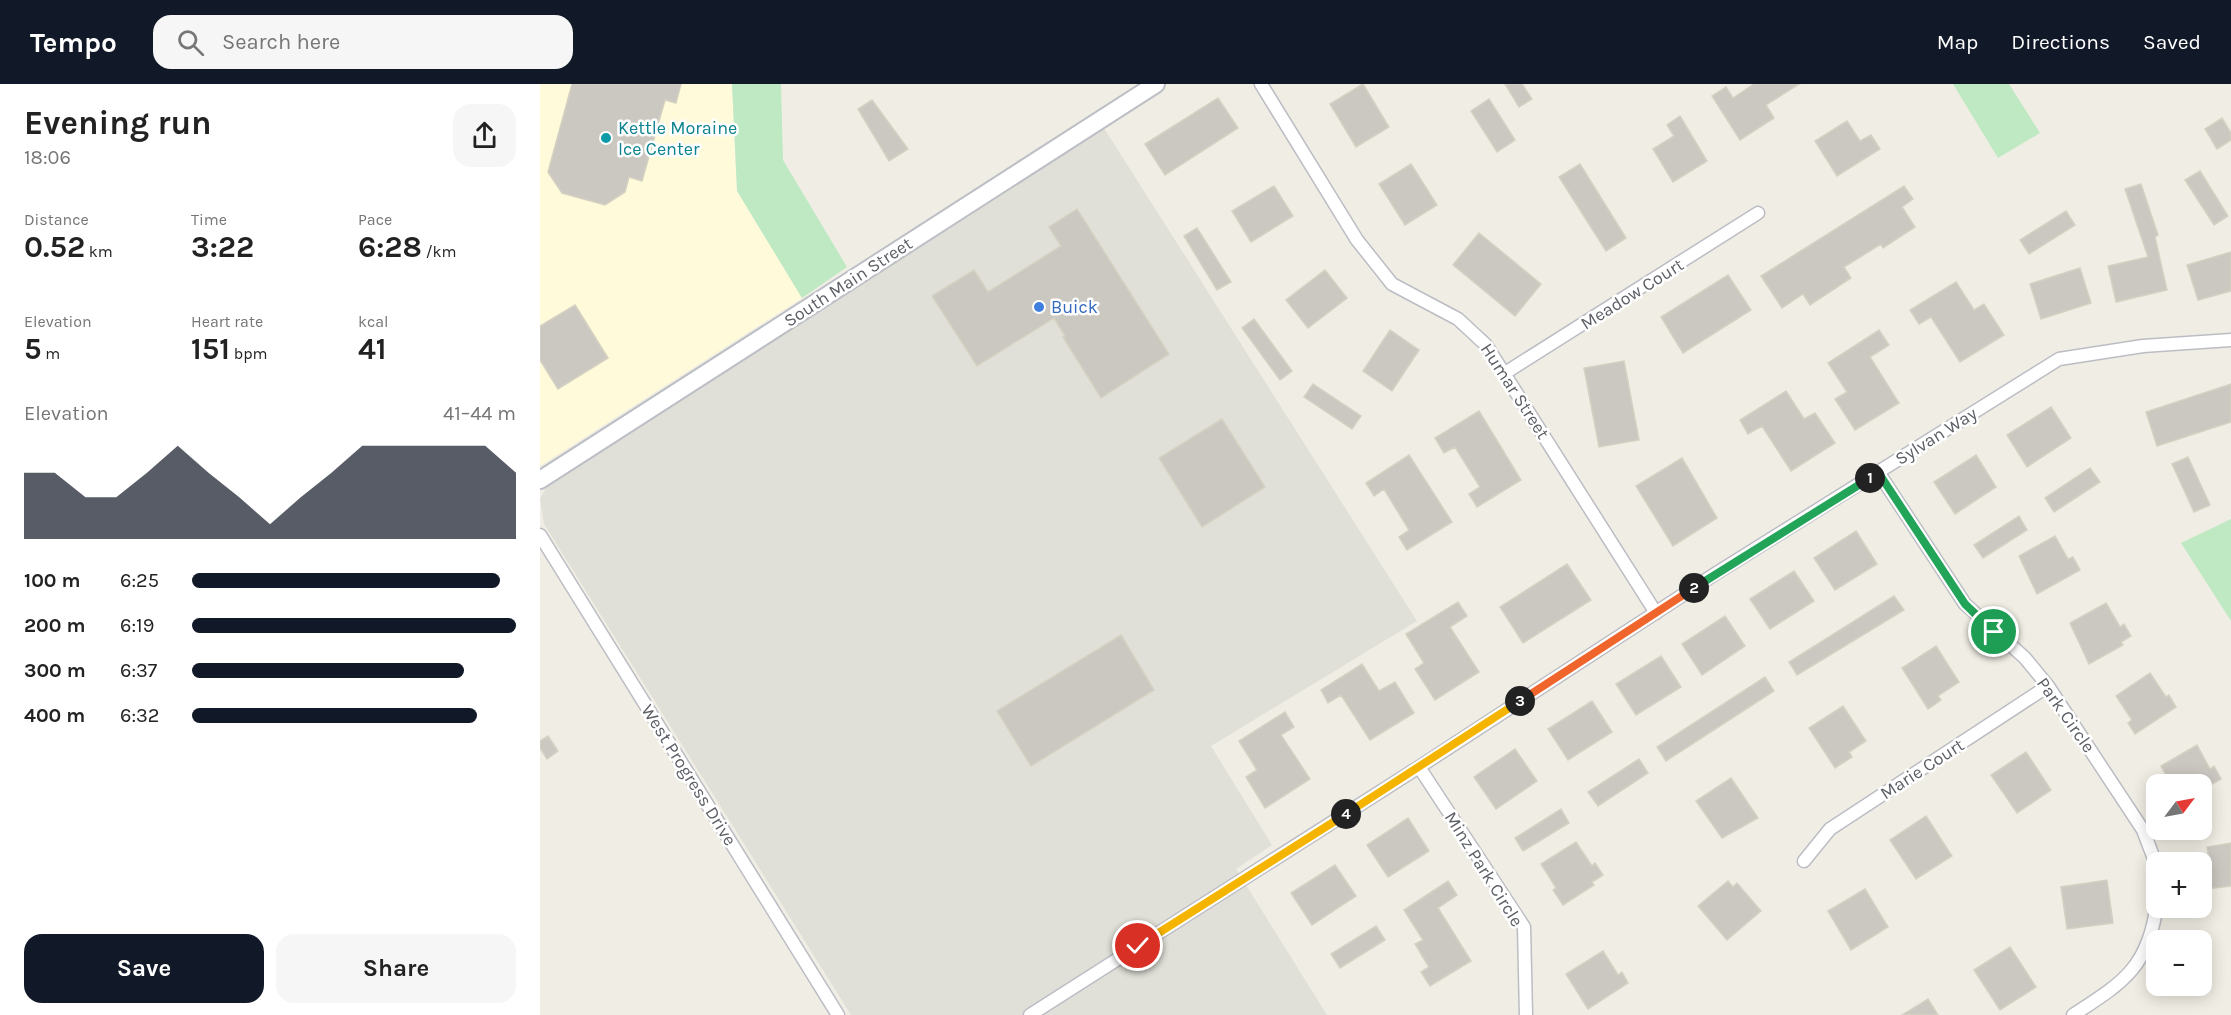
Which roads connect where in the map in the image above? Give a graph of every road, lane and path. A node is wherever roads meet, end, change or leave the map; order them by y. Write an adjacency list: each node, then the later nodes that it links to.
1 (1156, 84): 7 (main road, South Main Street)
2 (1261, 84): 5 (street, Humar Street)
3 (1758, 213): 5 (street, Meadow Court)
4 (2231, 340): 6 (street, Sylvan Way)
5 (1505, 373): 9 (street, Humar Street)
6 (1878, 472): 9 (street, Sylvan Way); 10 (street, Park Circle)
7 (540, 480)
8 (540, 535): 15 (street, West Progress Drive)
9 (1656, 613): 11 (street, Sylvan Way)
10 (2048, 686): 12 (street, Park Circle); 13 (street, Marie Court)
11 (1419, 767): 16 (street, Sylvan Way); 17 (street, Minz Park Circle)
12 (2151, 852)
13 (1804, 861)
14 (2155, 918): 18 (street)
15 (838, 1015)
16 (1030, 1015)
17 (1526, 1015)
18 (2073, 1015)

